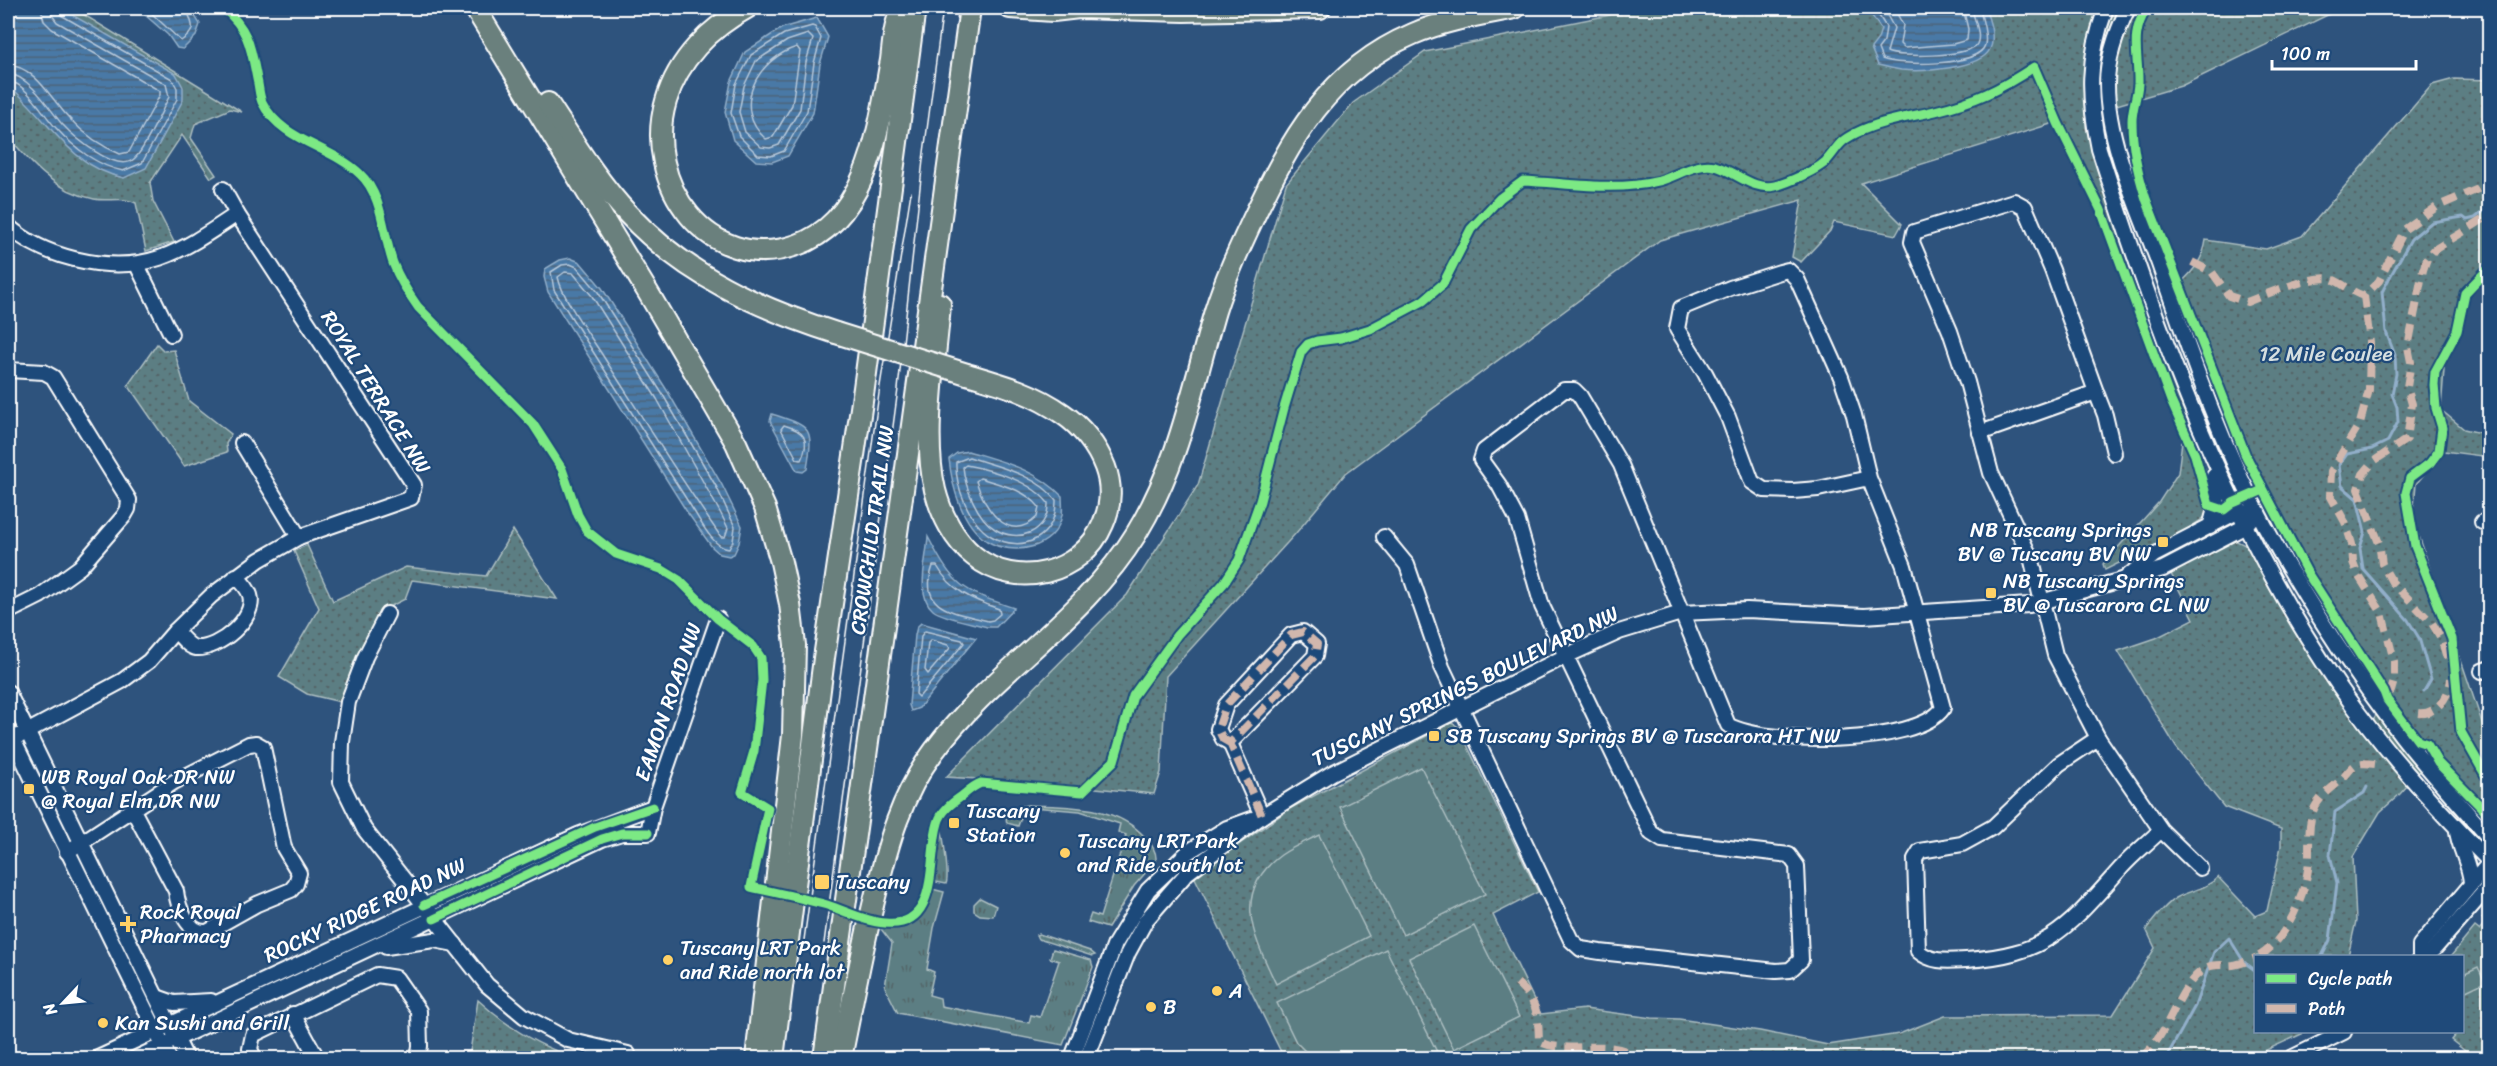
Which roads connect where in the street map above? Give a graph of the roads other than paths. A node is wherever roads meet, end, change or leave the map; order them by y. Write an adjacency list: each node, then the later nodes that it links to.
1 (475, 8): 87 (highway)
2 (481, 8): 14 (highway, bridge)
3 (747, 8): 13 (highway)
4 (903, 8): 13 (highway)
5 (915, 8): 13 (highway, CROWCHILD TRAIL NW)
6 (970, 8): 14 (highway, CROWCHILD TRAIL NW)
7 (1010, 8): 8 (highway)
8 (1078, 8): 9 (highway)
9 (1320, 8)
10 (1515, 8): 90 (highway)
11 (2106, 8): 25 (street)
12 (2128, 8): 27 (street)
13 (902, 39): 88 (highway, CROWCHILD TRAIL NW)
14 (946, 187): 89 (highway, CROWCHILD TRAIL NW)
15 (223, 189): 16 (street)
16 (237, 214): 18 (street); 31 (street, ROYAL TERRACE NW)
17 (8, 226): 18 (street)
18 (137, 265): 19 (street)
19 (171, 334)
20 (8, 370): 36 (street)
21 (2096, 392): 22 (street); 22 (street); 24 (street)
22 (1980, 433): 35 (street)
23 (243, 443): 31 (street)
24 (2114, 453)
25 (2212, 459): 28 (street); 29 (street)
26 (1869, 478): 26 (street); 38 (street)
27 (2258, 511): 28 (street, TUSCANY SPRINGS BOULEVARD NW); 30 (street, TUSCANY SPRINGS BOULEVARD NW); 56 (street)
28 (2237, 512): 29 (street, TUSCANY SPRINGS BOULEVARD NW); 30 (street)
29 (2210, 527): 34 (street, TUSCANY SPRINGS BOULEVARD NW)
30 (2244, 527): 34 (street, TUSCANY SPRINGS BOULEVARD NW); 52 (street)
31 (299, 537): 33 (street, ROYAL TERRACE NW)
32 (1383, 537): 44 (street)
33 (236, 576): 41 (street, ROYAL TERRACE NW); 41 (street)
34 (2122, 580): 35 (street, TUSCANY SPRINGS BOULEVARD NW)
35 (2042, 603): 38 (street, TUSCANY SPRINGS BOULEVARD NW); 47 (street)
36 (8, 612)
37 (1681, 613): 38 (street, TUSCANY SPRINGS BOULEVARD NW); 38 (street); 42 (street, TUSCANY SPRINGS BOULEVARD NW); 42 (street)
38 (1918, 613)
39 (387, 614): 64 (street)
40 (718, 619): 49 (street, EAMON ROAD NW)
41 (175, 630): 45 (street, ROYAL TERRACE NW)
42 (1566, 656): 44 (street, TUSCANY SPRINGS BOULEVARD NW); 44 (street)
43 (8, 692): 45 (street)
44 (1462, 707): 51 (street, TUSCANY SPRINGS BOULEVARD NW)
45 (27, 732): 46 (street, ROYAL TERRACE NW); 57 (street)
46 (9, 737): 59 (street)
47 (2098, 738): 53 (street); 53 (street)
48 (1230, 743): 48 (street); 51 (street)
49 (653, 807): 54 (street, EAMON ROAD NW); 55 (street, ROCKY RIDGE ROAD NW)
50 (133, 810): 50 (street); 57 (street)
51 (1262, 816): 91 (street, TUSCANY SPRINGS BOULEVARD NW); 92 (street, TUSCANY SPRINGS BOULEVARD NW)
52 (2457, 829): 60 (street); 62 (street)
53 (2161, 830): 61 (street)
54 (648, 833): 58 (street, ROCKY RIDGE ROAD NW)
55 (571, 838): 58 (street); 64 (street, ROCKY RIDGE ROAD NW)
56 (2490, 839)
57 (82, 844): 59 (street); 65 (street)
58 (578, 851): 66 (street, ROCKY RIDGE ROAD NW)
59 (68, 852): 67 (street)
60 (2489, 862): 62 (street)
61 (2200, 868)
62 (2471, 883): 70 (street)
63 (2490, 885): 71 (street)
64 (423, 905): 66 (street); 73 (street, ROCKY RIDGE ROAD NW)
65 (117, 917): 67 (street); 72 (street)
66 (434, 919): 68 (street); 69 (street, ROCKY RIDGE ROAD NW)
67 (102, 923): 76 (street)
68 (454, 944): 69 (street); 86 (street)
69 (368, 950): 78 (street, ROCKY RIDGE ROAD NW)
70 (2420, 955)
71 (2430, 955)
72 (158, 997): 73 (street); 75 (street)
73 (220, 1000): 75 (street, ROCKY RIDGE ROAD NW)
74 (293, 1014): 83 (street); 84 (street); 85 (street)
75 (170, 1024): 76 (street, ROCKY RIDGE ROAD NW); 78 (street)
76 (155, 1031): 79 (street); 80 (street, ROCKY RIDGE ROAD NW)
77 (2342, 1033): 93 (street)
78 (177, 1039): 79 (street, ROCKY RIDGE ROAD NW); 82 (street)
79 (166, 1052): 81 (street, ROCKY RIDGE ROAD NW)
80 (98, 1059)
81 (136, 1059)
82 (186, 1059)
83 (254, 1059)
84 (317, 1059)
85 (418, 1059)
86 (629, 1059)
87 (756, 1059)
88 (773, 1059)
89 (824, 1059)
90 (842, 1059)
91 (1072, 1059)
92 (1088, 1059)
93 (2291, 1059)

